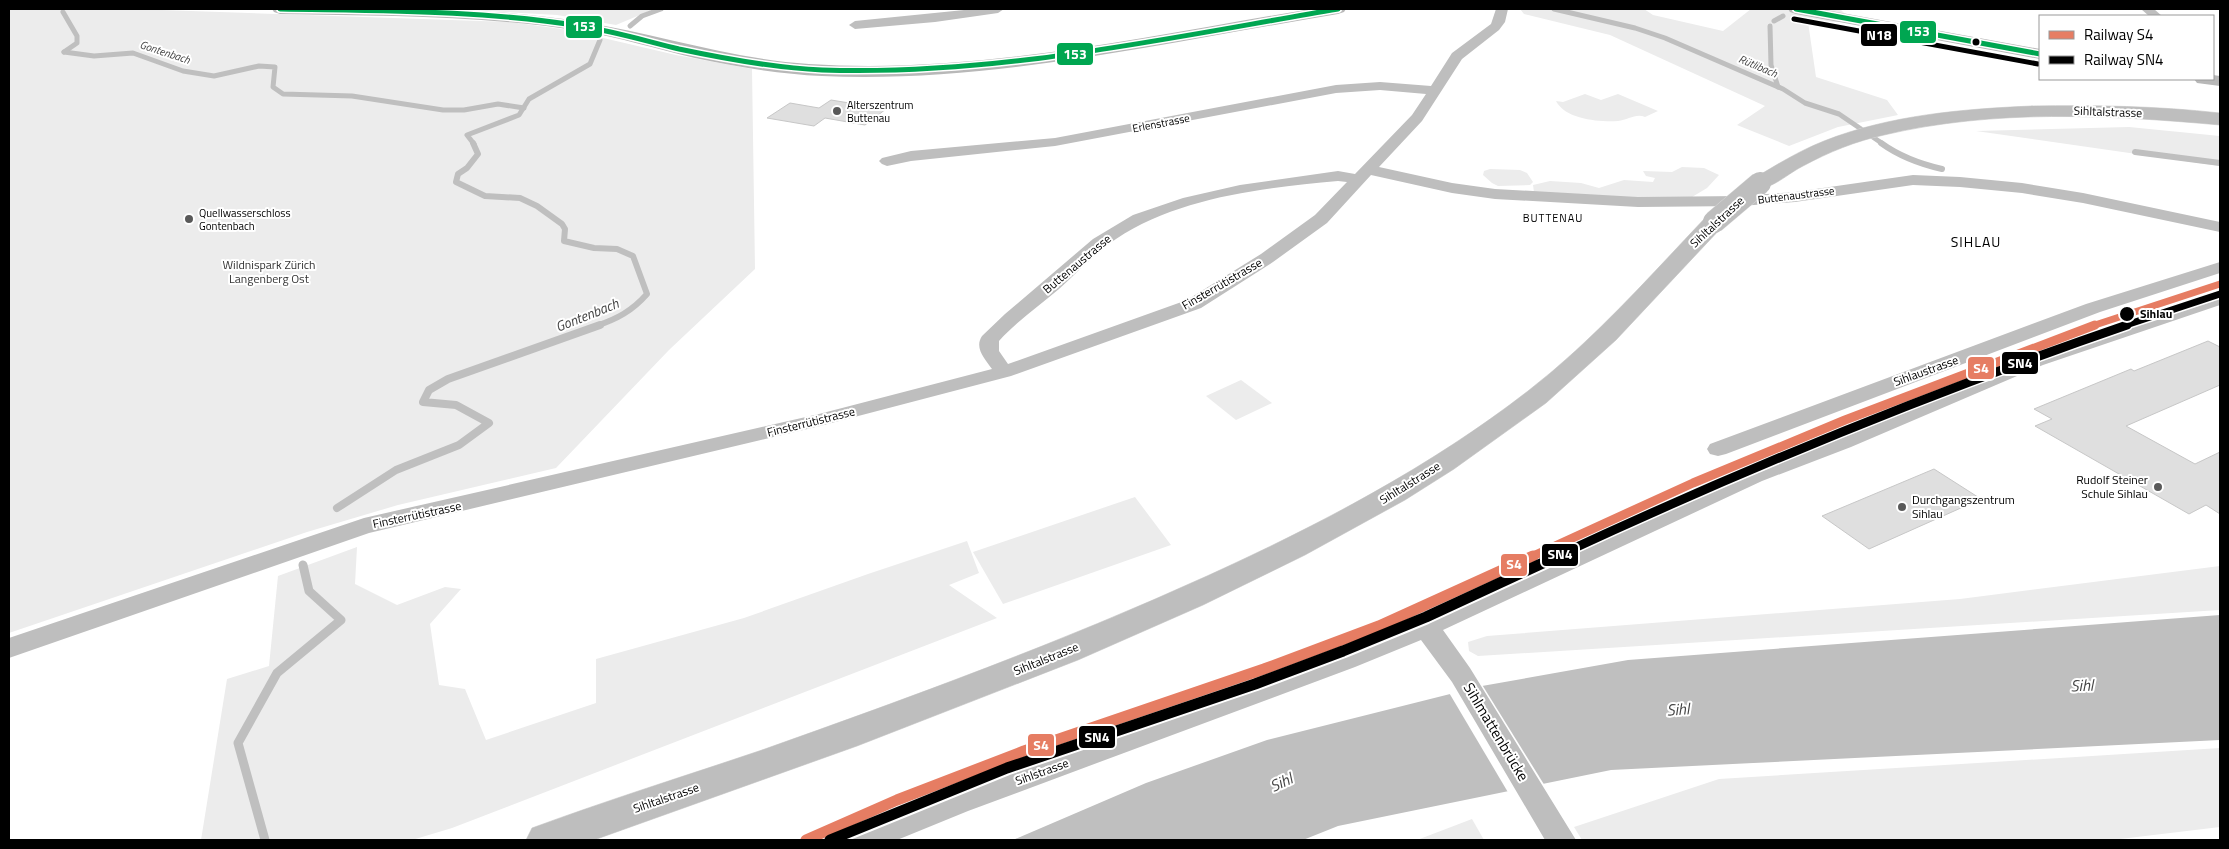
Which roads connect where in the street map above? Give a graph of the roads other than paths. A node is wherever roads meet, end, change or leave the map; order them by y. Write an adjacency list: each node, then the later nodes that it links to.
1 (280, 9): 3 (main road)
2 (998, 9): 6 (street)
3 (1338, 9)
4 (1502, 9): 8 (street, Finsterrütistrasse)
5 (1796, 9): 7 (main road)
6 (855, 25)
7 (2039, 54)
8 (1434, 90): 10 (street, Erlenstrasse); 11 (street, Finsterrütistrasse)
9 (2220, 119): 19 (main road, Sihltalstrasse, bridge)
10 (887, 161)
11 (1364, 174): 12 (street, Buttenaustrasse); 15 (street, Finsterrütistrasse); 15 (street, Buttenaustrasse)
12 (2220, 226)
13 (2220, 267): 16 (street, Sihlaustrasse)
14 (2220, 299): 17 (street, Sihlstrasse)
15 (1004, 372): 18 (street, Finsterrütistrasse)
16 (1718, 448)
17 (1426, 627): 20 (street, Sihlstrasse); 21 (street, Sihlmattenbrücke)
18 (9, 648)
19 (546, 840)
20 (864, 840)
21 (1561, 840)

